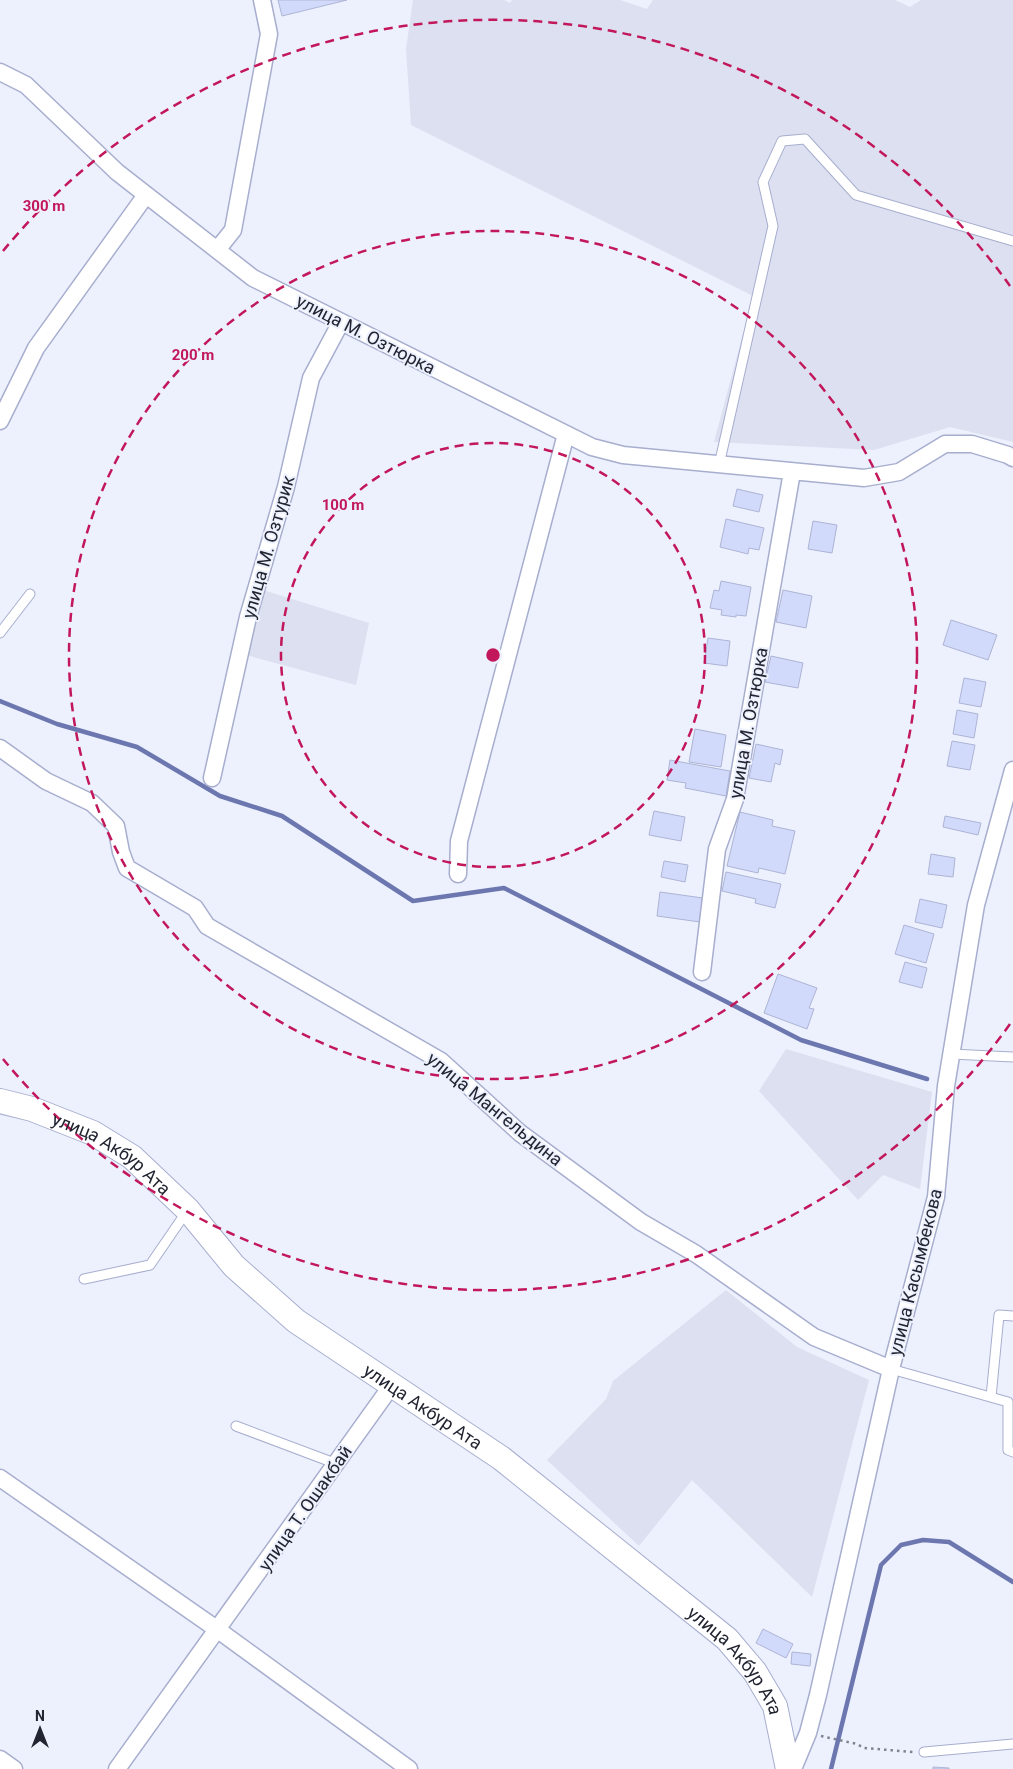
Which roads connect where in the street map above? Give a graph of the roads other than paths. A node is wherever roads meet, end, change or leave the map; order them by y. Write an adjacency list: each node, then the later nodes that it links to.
1 (262, 0): 5 (street)
2 (0, 72): 3 (street, улица М. Озтюрка)
3 (146, 195): 5 (street, улица М. Озтюрка); 7 (street)
4 (1013, 241): 10 (lane)
5 (217, 250): 6 (street, улица М. Озтюрка)
6 (341, 322): 8 (street, улица М. Озтюрка); 16 (street, улица М. Озтурик)
7 (0, 421)
8 (566, 434): 10 (street, улица М. Озтюрка); 17 (street)
9 (1013, 458): 11 (street, улица М. Озтюрка)
10 (719, 465): 11 (street, улица М. Озтюрка)
11 (792, 472): 18 (street, улица М. Озтюрка)
12 (30, 594): 13 (lane)
13 (0, 633)
14 (0, 748): 25 (street, улица Мангельдина)
15 (1013, 770): 19 (street, улица Касымбекова)
16 (212, 778)
17 (458, 874)
18 (702, 972)
19 (951, 1054): 20 (lane); 25 (street, улица Касымбекова)
20 (1013, 1057)
21 (0, 1101): 22 (main road, улица Акбур Ата)
22 (188, 1210): 23 (lane); 26 (main road, улица Акбур Ата)
23 (84, 1279)
24 (1013, 1316): 27 (lane)
25 (891, 1369): 27 (lane); 40 (street, улица Касымбекова)
26 (392, 1385): 30 (street, улица Т. Ошакбай); 39 (main road, улица Акбур Ата)
27 (992, 1397): 29 (lane)
28 (236, 1426): 30 (lane)
29 (1013, 1452)
30 (337, 1464): 32 (street, улица Т. Ошакбай)
31 (0, 1478): 32 (street)
32 (218, 1630): 37 (street, улица Т. Ошакбай); 38 (street)
33 (1013, 1744): 34 (lane)
34 (924, 1752)
35 (0, 1759): 36 (street)
36 (14, 1769)
37 (117, 1769)
38 (409, 1769)
39 (788, 1769)
40 (793, 1769)

